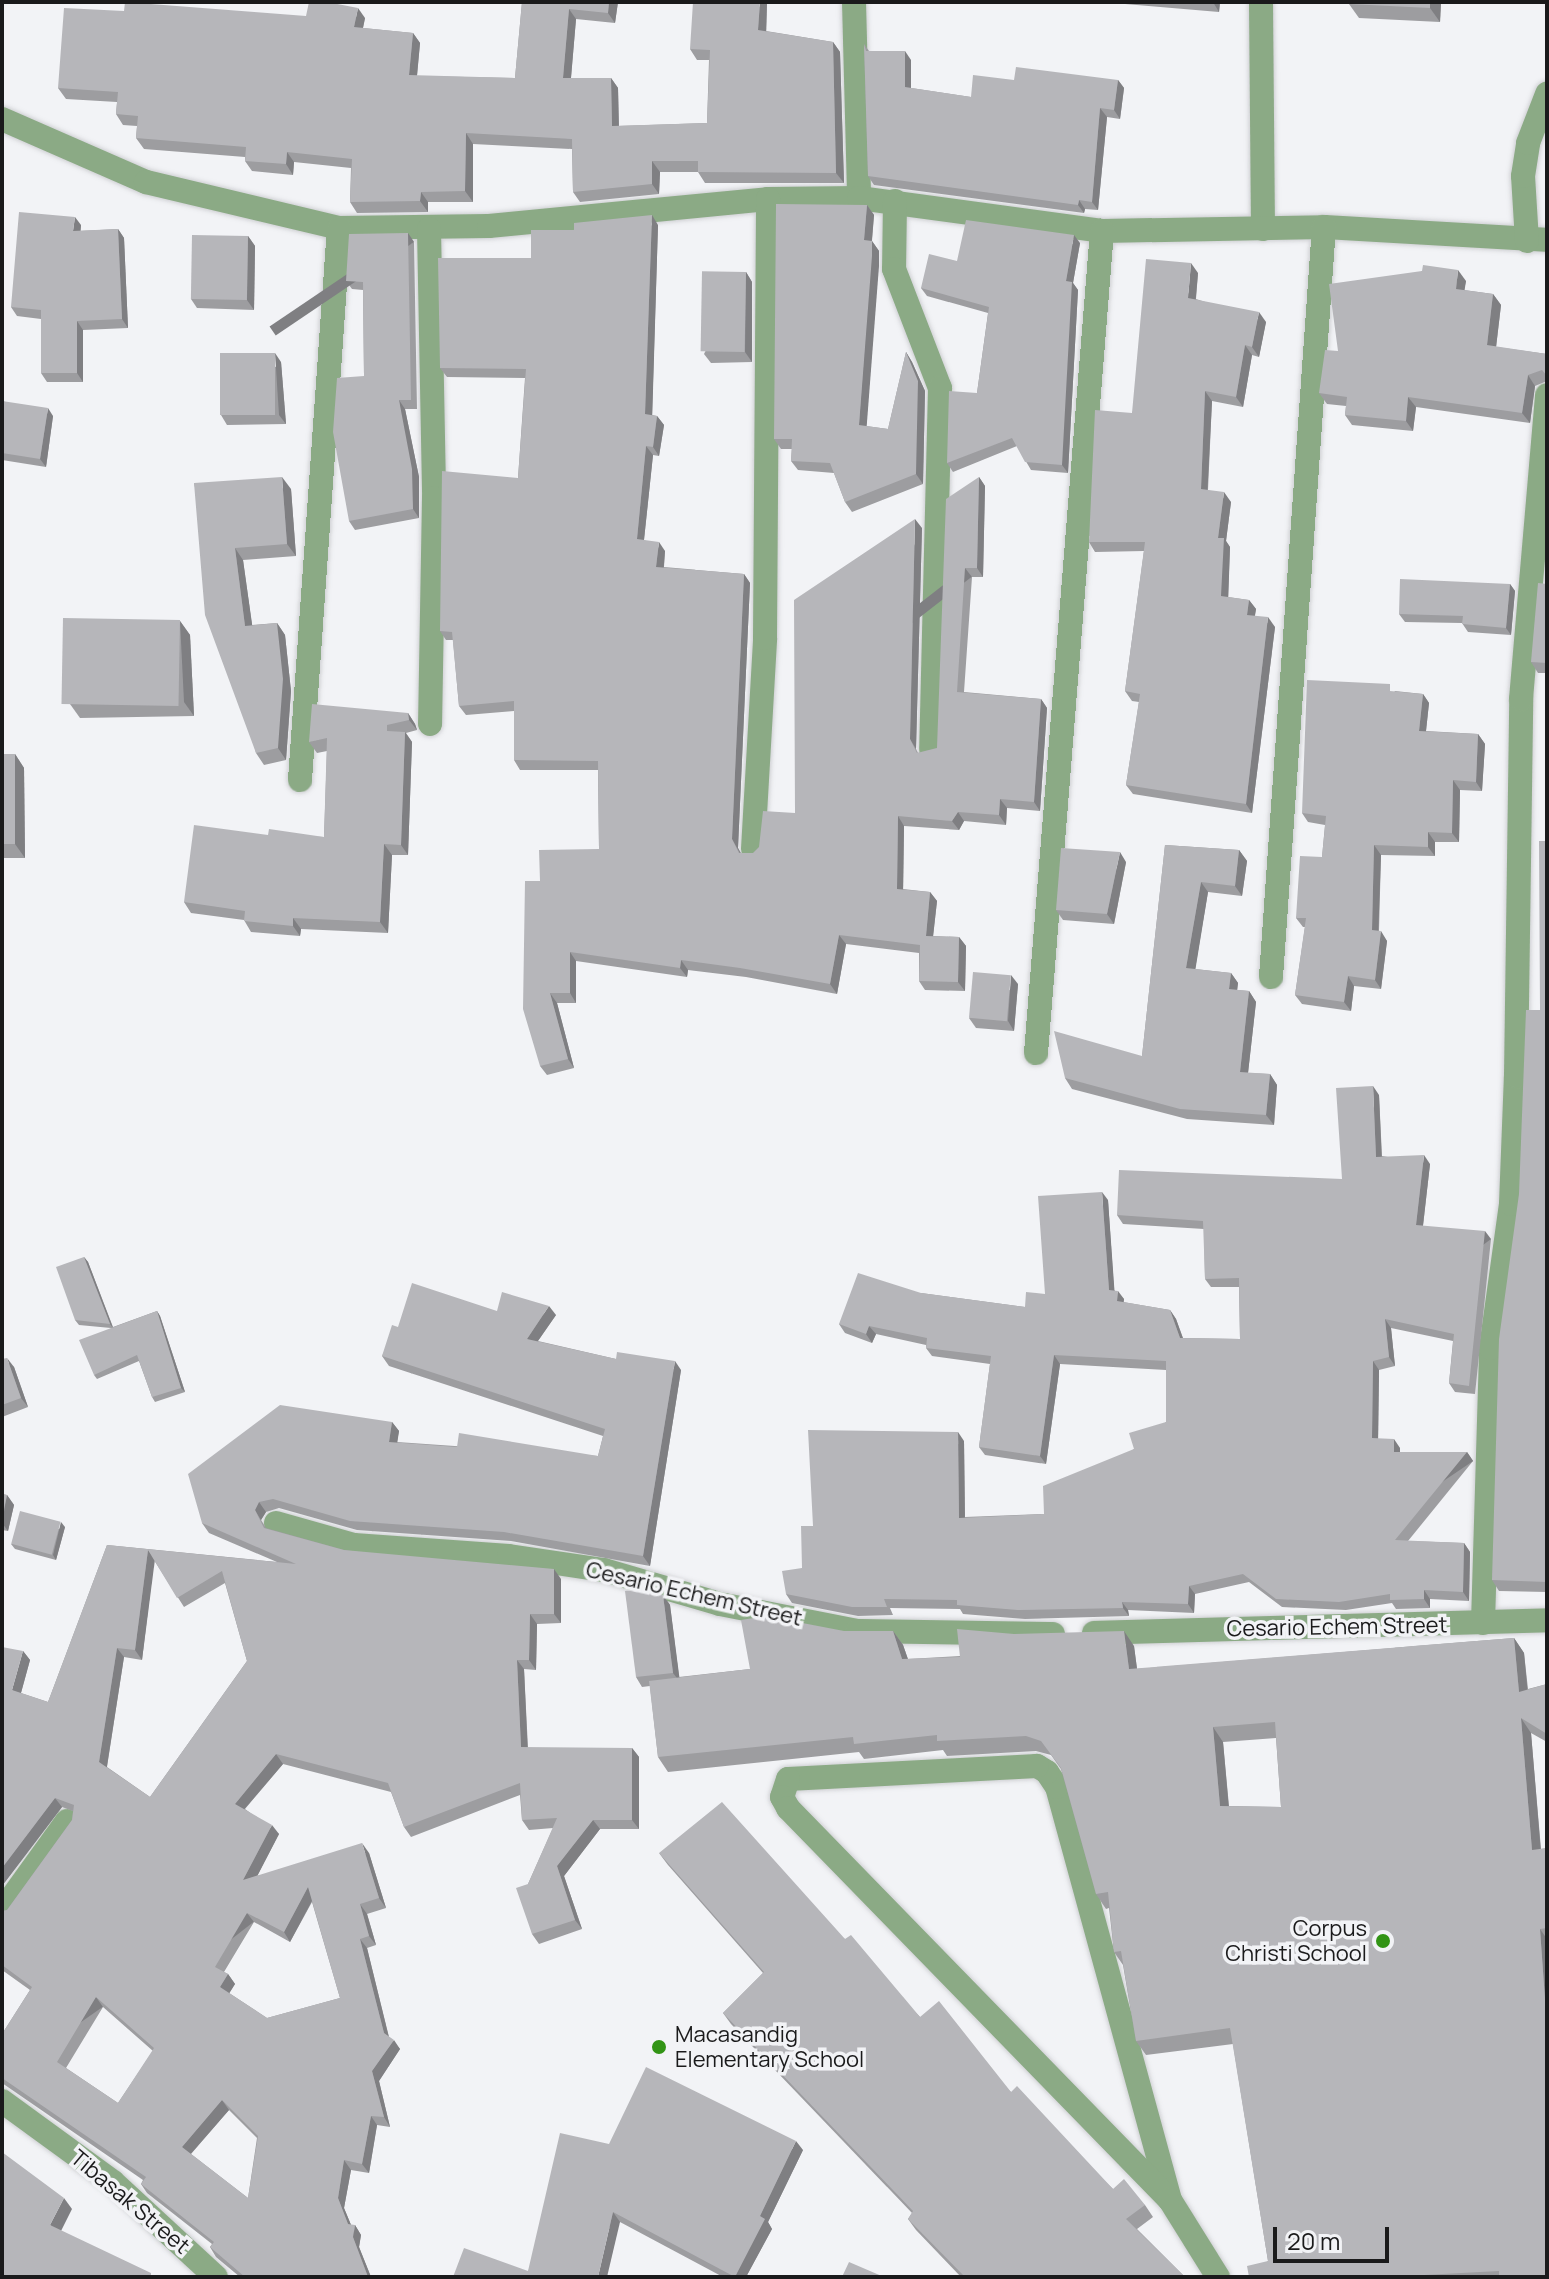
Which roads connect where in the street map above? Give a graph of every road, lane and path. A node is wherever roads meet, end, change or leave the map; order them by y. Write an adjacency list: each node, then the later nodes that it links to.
1 (854, 2): 5 (street)
2 (1261, 2): 11 (street)
3 (1547, 94): 13 (street)
4 (2, 119): 9 (street)
5 (859, 198): 6 (street); 7 (street)
6 (768, 199): 10 (street); 18 (street)
7 (895, 201): 12 (street); 16 (street)
8 (1324, 227): 11 (street); 13 (street); 19 (street)
9 (339, 228): 10 (street); 17 (street)
10 (429, 229): 15 (street)
11 (1263, 229): 12 (street)
12 (1102, 231): 20 (street)
13 (1537, 241)
14 (1547, 395): 23 (street)
15 (430, 724)
16 (931, 749)
17 (300, 780)
18 (753, 849)
19 (1271, 977)
20 (1036, 1053)
21 (276, 1523): 23 (street, Cesario Echem Street)
22 (1547, 1620): 23 (street, Cesario Echem Street)
23 (1483, 1623)
24 (67, 1821): 25 (street)
25 (2, 1911)
26 (2, 2101): 28 (street, Tibasak Street)
27 (1170, 2200): 27 (street); 29 (street)
28 (216, 2277)
29 (1218, 2277)

